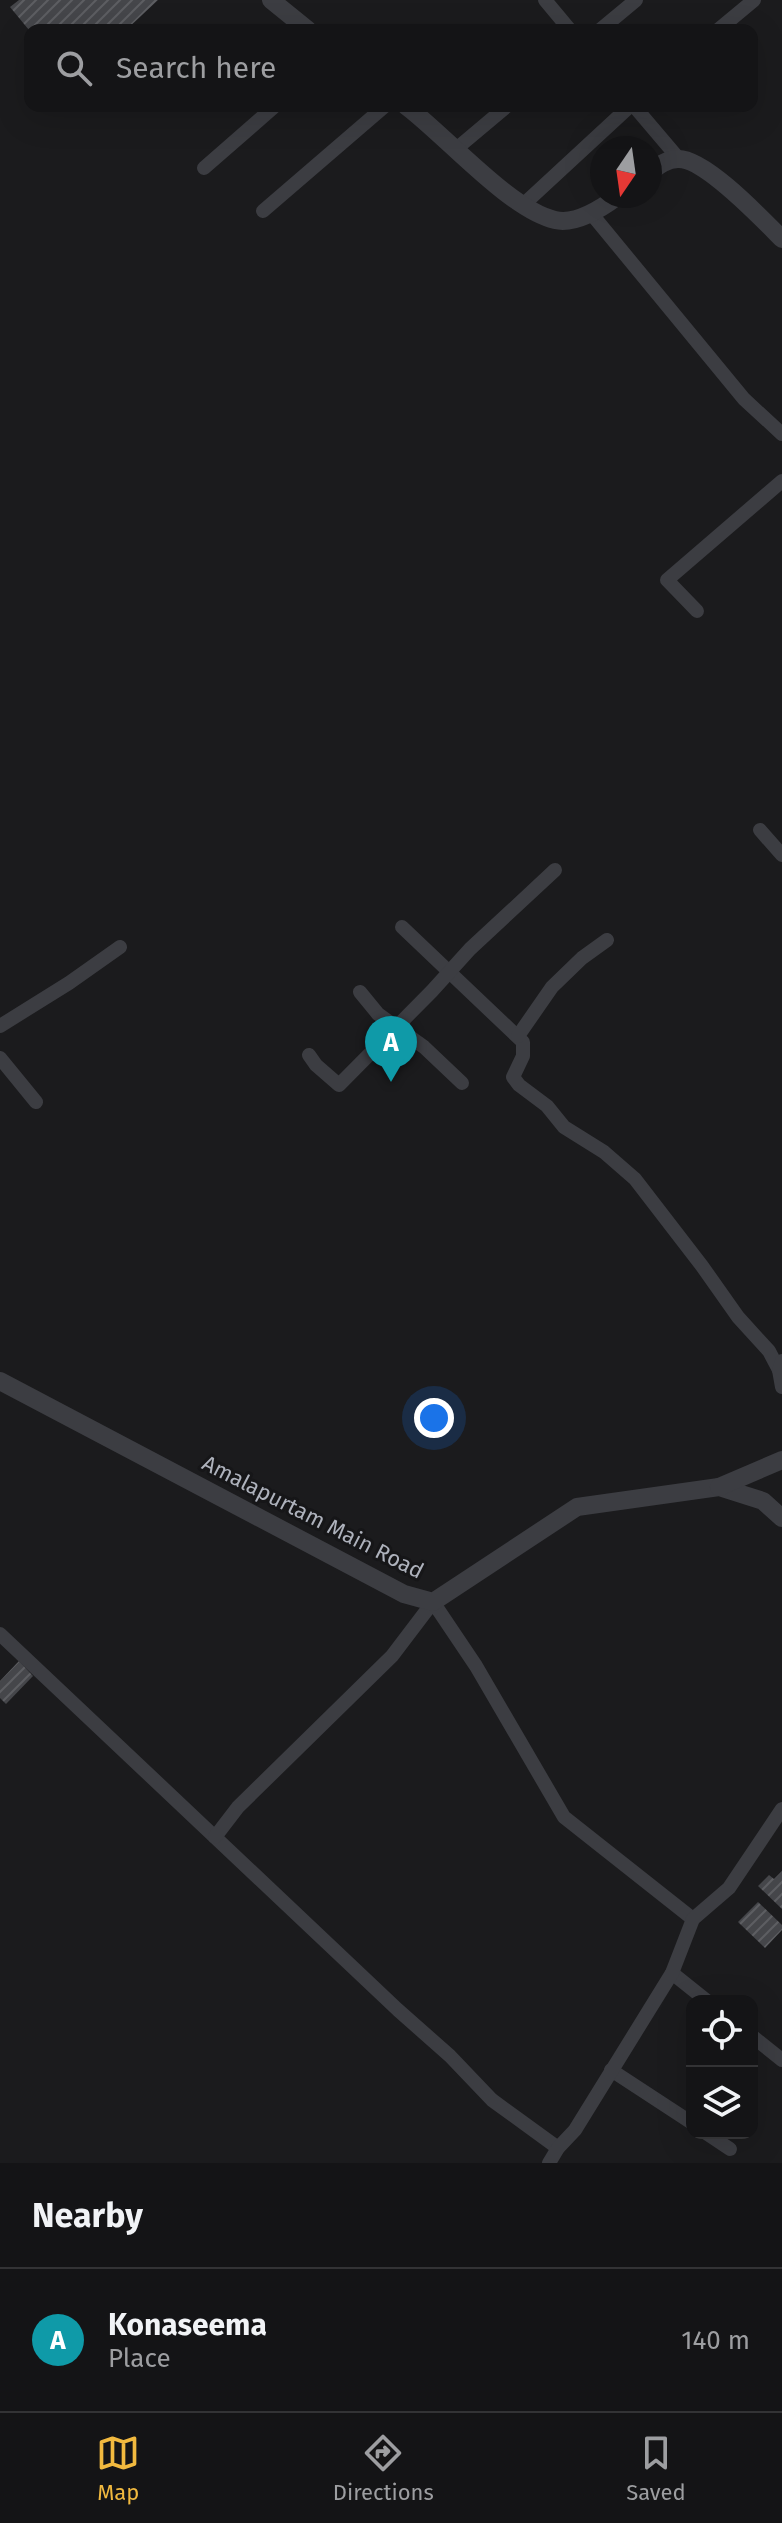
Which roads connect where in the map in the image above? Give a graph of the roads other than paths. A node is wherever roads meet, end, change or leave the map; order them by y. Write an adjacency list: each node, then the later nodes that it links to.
1 (271, 0): 5 (street)
2 (545, 0): 6 (street)
3 (636, 0): 7 (street)
4 (754, 0): 8 (street)
5 (301, 24)
6 (565, 24)
7 (607, 24)
8 (725, 24)
9 (268, 112): 18 (street)
10 (378, 112): 21 (street)
11 (413, 112): 15 (street)
12 (500, 112): 15 (street)
13 (625, 112): 19 (street)
14 (637, 112): 16 (street)
15 (456, 149): 19 (street)
16 (679, 159): 17 (street); 23 (street)
17 (662, 164)
18 (204, 168)
19 (524, 204): 22 (street)
20 (597, 208): 22 (street)
21 (263, 211)
22 (590, 212): 24 (street)
23 (782, 239)
24 (782, 434)
25 (782, 481): 26 (street)
26 (697, 611)
27 (760, 830): 28 (street)
28 (782, 855)
29 (555, 870): 33 (street)
30 (402, 927): 33 (street)
31 (607, 940): 37 (street)
32 (120, 947): 35 (street)
33 (451, 972): 36 (street); 37 (street)
34 (360, 992): 36 (street)
35 (0, 1026)
36 (395, 1028): 38 (street); 40 (street)
37 (518, 1036): 42 (street)
38 (309, 1055)
39 (0, 1058): 41 (street)
40 (462, 1083)
41 (36, 1102)
42 (781, 1365): 44 (street)
43 (0, 1381): 48 (street, Amalapurtam Main Road)
44 (782, 1387)
45 (782, 1460): 46 (street)
46 (719, 1487): 47 (street, Amalapurtam Main Road); 48 (street, Amalapurtam Main Road)
47 (782, 1518)
48 (433, 1602): 51 (street); 52 (street)
49 (0, 1634): 51 (street)
50 (782, 1809): 52 (street)
51 (215, 1837): 60 (street)
52 (693, 1919): 53 (street)
53 (672, 1973): 54 (street); 57 (street)
54 (700, 1995)
55 (758, 2041): 56 (street)
56 (782, 2060)
57 (611, 2070): 58 (street); 60 (street)
58 (686, 2119)
59 (715, 2139): 61 (street)
60 (558, 2148): 62 (street)
61 (730, 2149)
62 (549, 2163)

